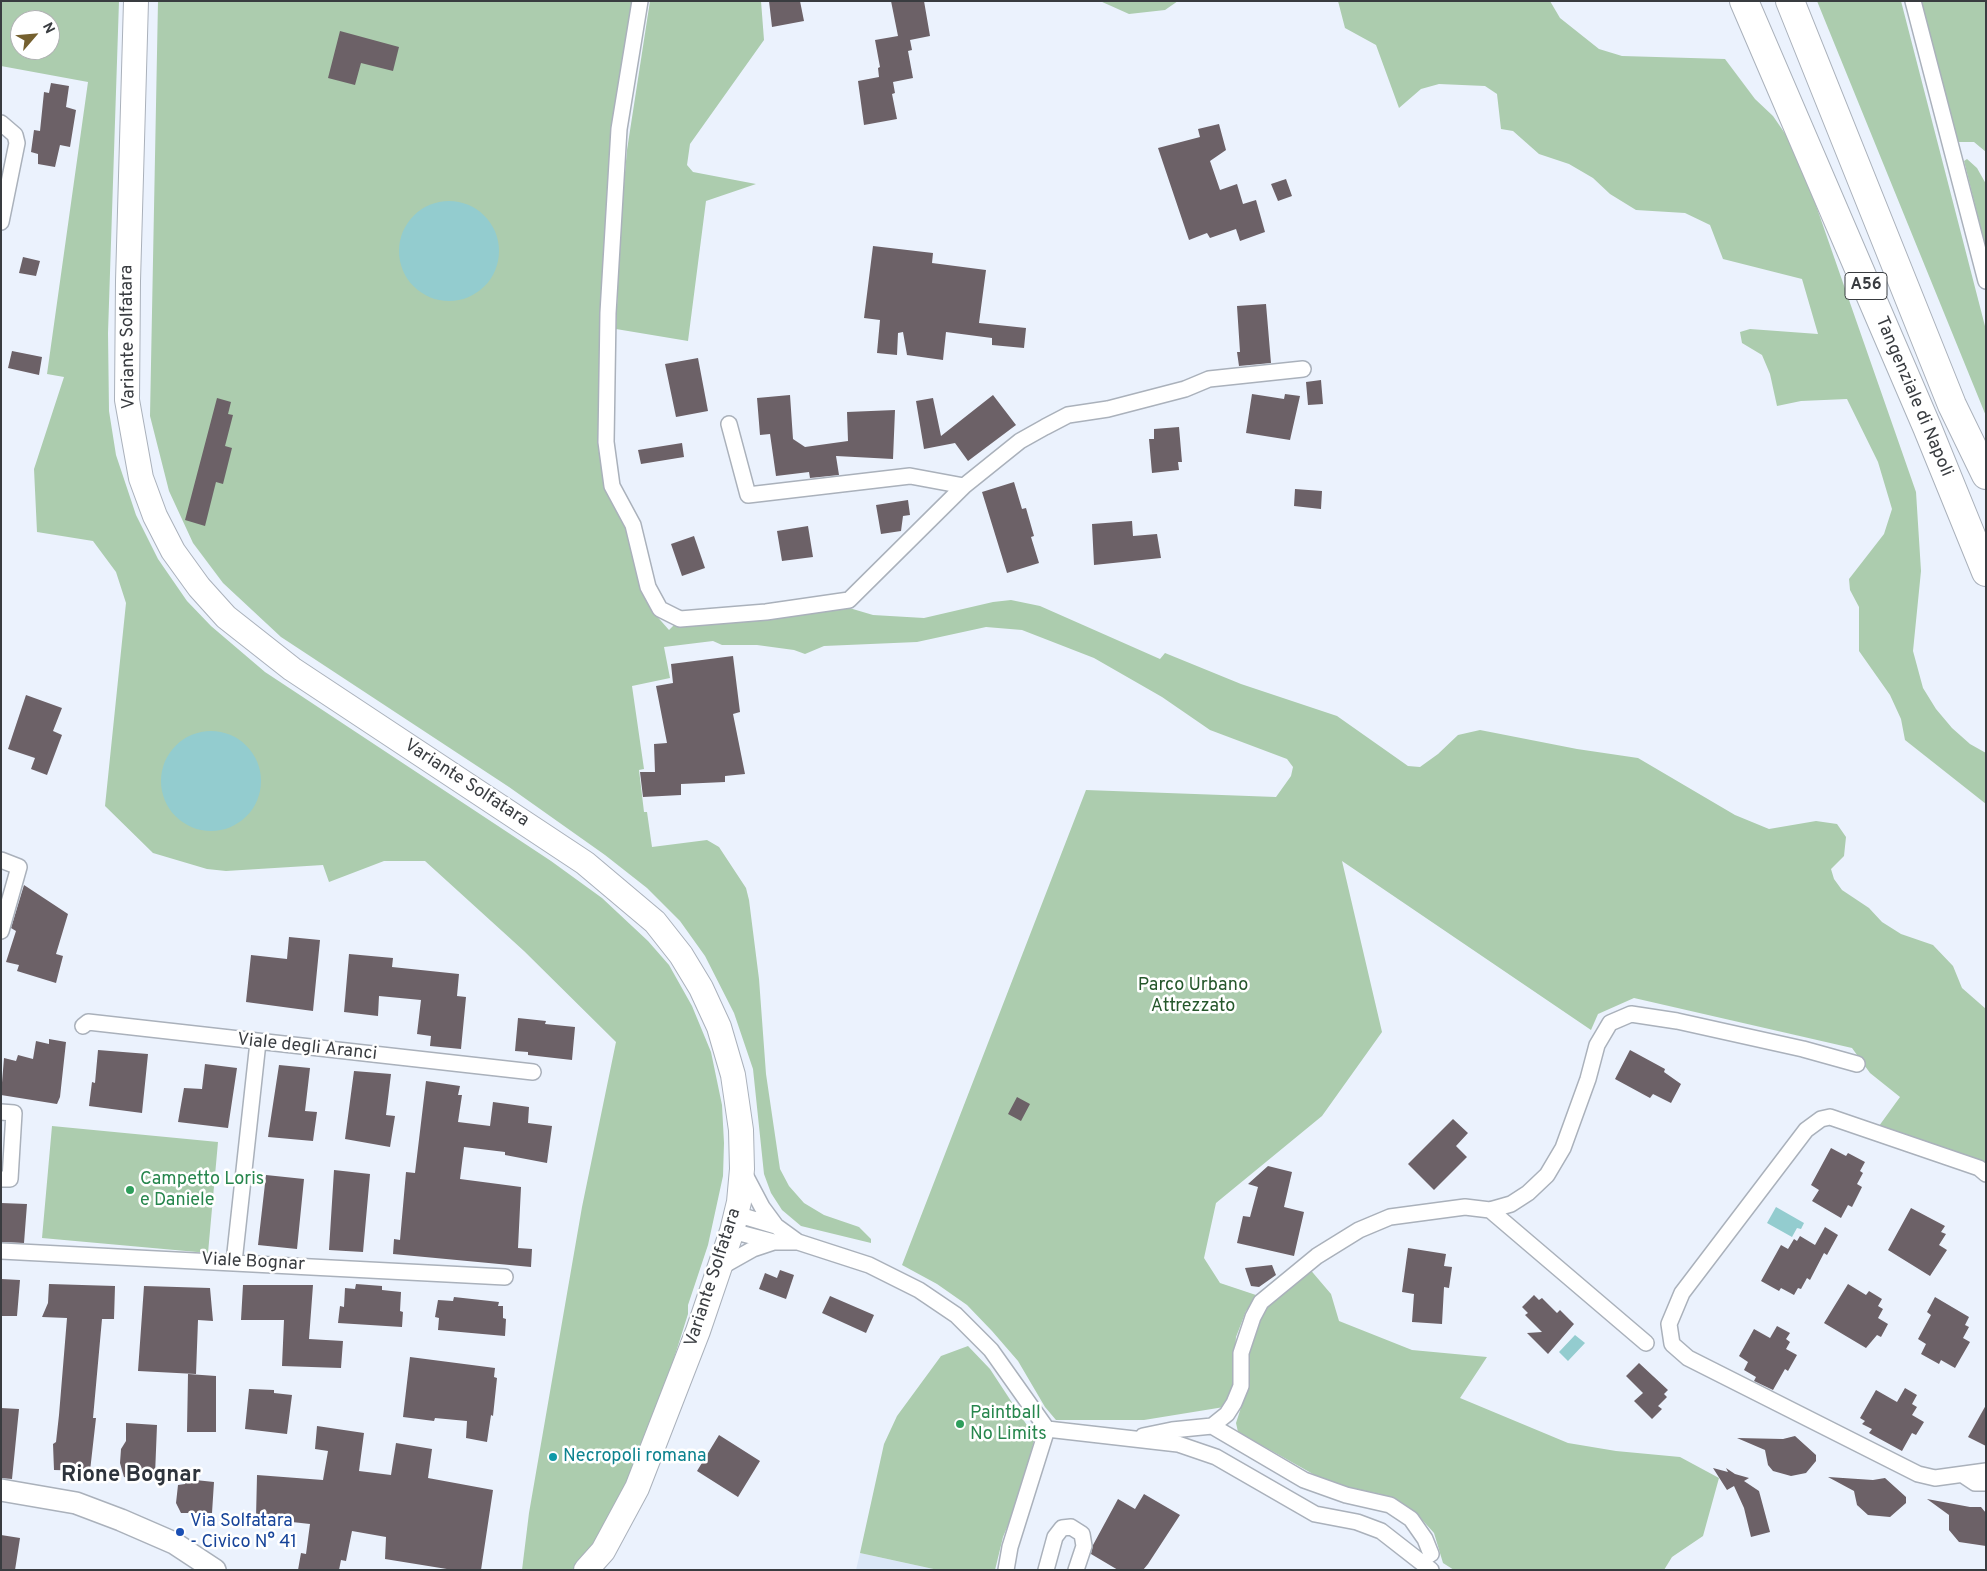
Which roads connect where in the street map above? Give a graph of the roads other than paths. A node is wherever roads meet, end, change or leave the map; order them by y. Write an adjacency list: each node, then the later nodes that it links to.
1 (136, 1): 21 (main road, Variante Solfatara)
2 (640, 1): 12 (street)
3 (1744, 1): 13 (highway, Tangenziale di Napoli / A56)
4 (1790, 1): 11 (highway, Tangenziale di Napoli / A56)
5 (1914, 1): 8 (street)
6 (1, 123): 7 (street)
7 (1, 222)
8 (1986, 281)
9 (1303, 369): 12 (street)
10 (729, 424): 12 (street)
11 (1986, 475)
12 (964, 486)
13 (1986, 572)
14 (1, 860): 15 (street)
15 (1, 930)
16 (83, 1026): 17 (street, Viale degli Aranci)
17 (258, 1042): 19 (street, Viale degli Aranci); 30 (street)
18 (1857, 1064): 24 (street)
19 (534, 1072)
20 (1, 1112): 23 (street)
21 (742, 1169): 25 (main road, Variante Solfatara); 26 (street)
22 (1986, 1174): 38 (street)
23 (1, 1179)
24 (1490, 1210): 33 (street); 34 (street)
25 (734, 1222): 26 (street); 27 (street); 31 (main road, Variante Solfatara)
26 (776, 1226): 28 (street)
27 (774, 1242): 28 (street); 31 (street)
28 (798, 1242): 35 (street)
29 (1, 1251): 30 (street, Viale Bognar)
30 (234, 1262): 32 (street, Viale Bognar)
31 (721, 1267): 43 (main road, Variante Solfatara)
32 (505, 1276)
33 (1646, 1342)
34 (1212, 1426): 36 (street); 41 (street)
35 (1047, 1428): 36 (street); 44 (street)
36 (1129, 1439): 47 (street)
37 (1986, 1471): 38 (street)
38 (1963, 1474): 39 (street)
39 (1986, 1483)
40 (1, 1490): 42 (main road)
41 (1431, 1554)
42 (215, 1570)
43 (586, 1570)
44 (1006, 1570)
45 (1046, 1570): 46 (street)
46 (1076, 1570)
47 (1431, 1570)

